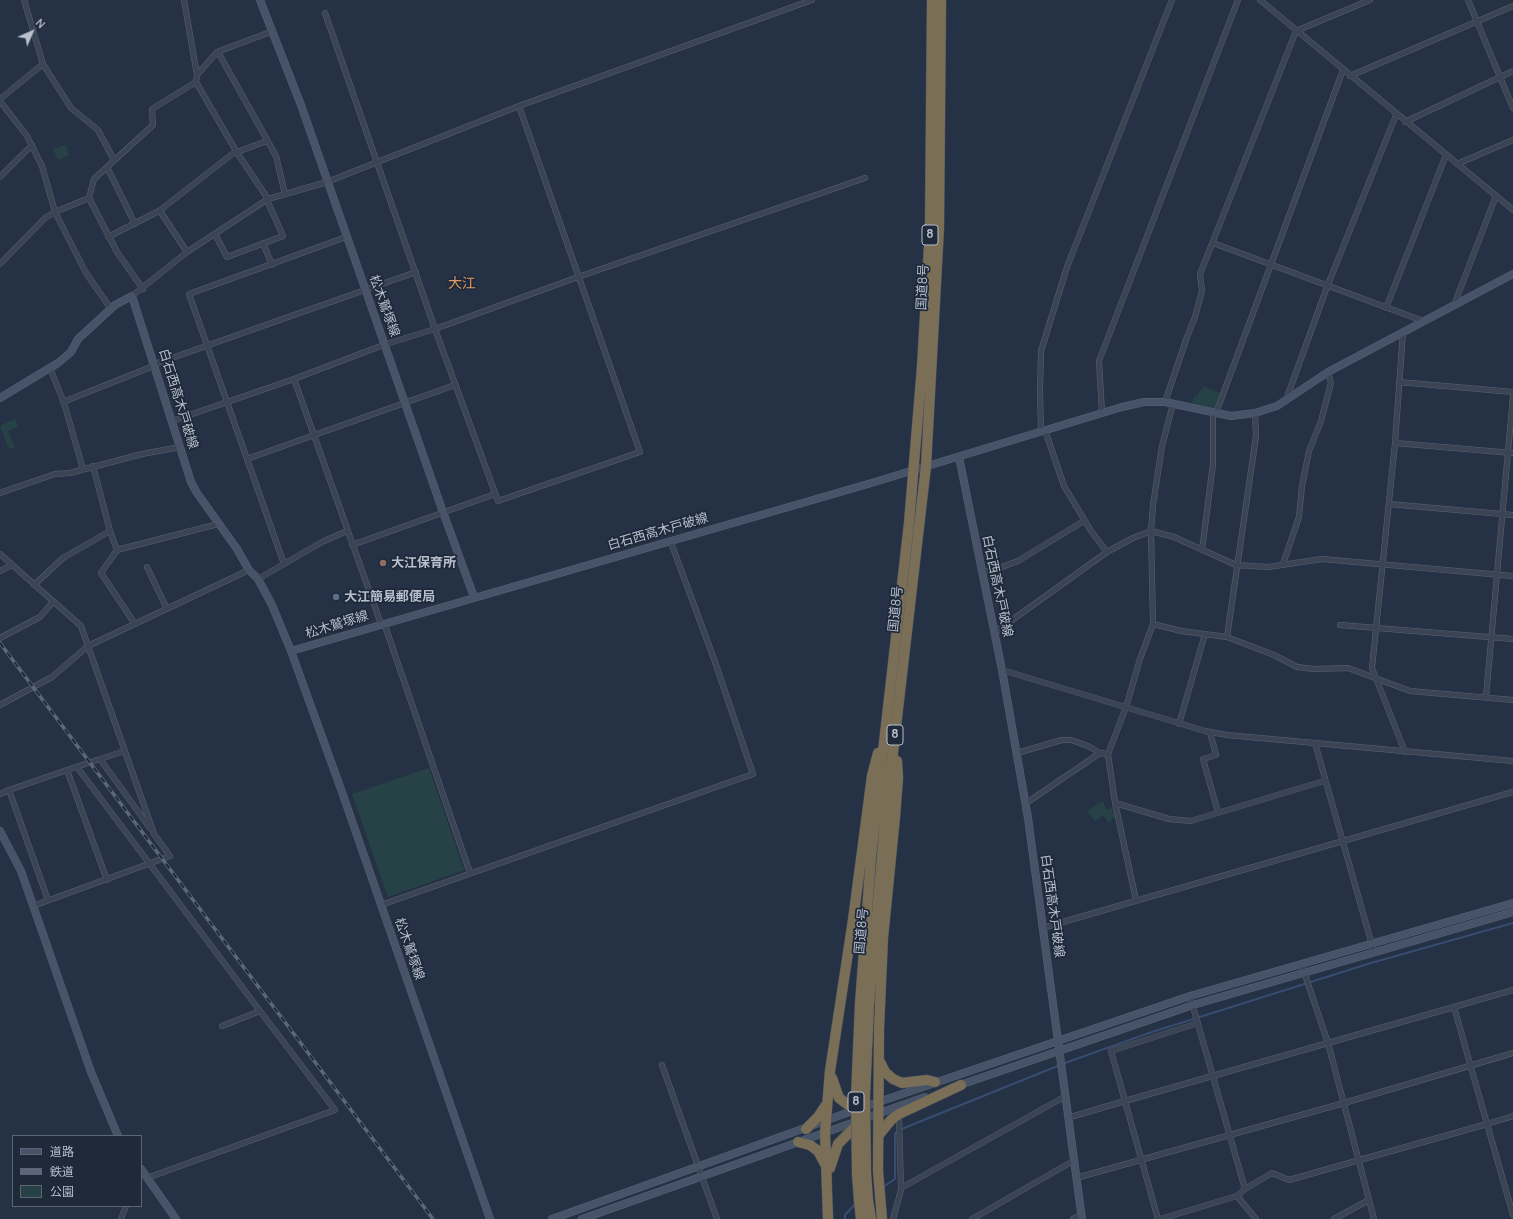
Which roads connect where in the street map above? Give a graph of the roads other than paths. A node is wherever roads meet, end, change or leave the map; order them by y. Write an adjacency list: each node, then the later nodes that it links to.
1 (24, 0): 18 (street)
2 (184, 0): 21 (street)
3 (260, 0): 15 (main road, 松木鷲塚線)
4 (812, 0): 26 (street)
5 (932, 0): 102 (highway, 国道8号 / 8)
6 (941, 0): 100 (highway, 国道8号 / 8)
7 (1172, 0): 92 (street)
8 (1238, 0): 89 (street)
9 (1260, 0): 16 (street)
10 (1370, 0): 16 (street)
11 (1468, 0): 14 (street)
12 (1513, 6): 14 (street)
13 (325, 14): 36 (street)
14 (1477, 21): 22 (street); 23 (street)
15 (273, 31): 17 (street); 41 (main road, 松木鷲塚線)
16 (1296, 31): 19 (street); 54 (street)
17 (218, 52): 21 (street); 31 (street)
18 (43, 64): 25 (street); 35 (street)
19 (1343, 70): 22 (street); 58 (street)
20 (1513, 71): 23 (street)
21 (197, 75): 24 (street)
22 (1350, 76): 28 (street)
23 (1500, 77): 27 (street); 29 (street)
24 (196, 82): 33 (street); 35 (street)
25 (0, 100): 32 (street)
26 (519, 106): 36 (street); 61 (street)
27 (1513, 108)
28 (1396, 115): 29 (street); 62 (street)
29 (1405, 122): 34 (street)
30 (1513, 140): 37 (street)
31 (267, 141): 33 (street); 42 (street)
32 (32, 145): 39 (street); 48 (street)
33 (236, 152): 45 (street); 47 (street)
34 (1446, 156): 37 (street); 67 (street)
35 (114, 160): 38 (street)
36 (376, 161): 41 (street); 59 (street)
37 (1457, 164): 43 (street)
38 (106, 167): 44 (street); 49 (street)
39 (0, 177)
40 (865, 178): 61 (street)
41 (327, 182): 42 (street); 52 (main road, 松木鷲塚線)
42 (285, 194): 45 (street)
43 (1496, 196): 46 (street); 66 (street)
44 (89, 198): 48 (street); 51 (street)
45 (267, 200): 50 (street); 53 (street)
46 (1512, 209)
47 (160, 210): 49 (street); 55 (street)
48 (54, 212): 56 (street); 68 (street)
49 (135, 224): 51 (street)
50 (215, 234): 53 (street); 55 (street)
51 (108, 237): 63 (street)
52 (346, 237): 57 (street); 64 (main road, 松木鷲塚線)
53 (264, 243): 57 (street)
54 (1213, 243): 58 (street); 87 (street)
55 (187, 252): 63 (street)
56 (0, 264)
57 (272, 265): 73 (street)
58 (1270, 265): 62 (street); 88 (street)
59 (416, 272): 64 (street); 70 (street)
60 (1513, 274): 66 (main road)
61 (578, 277): 70 (street); 104 (street)
62 (1327, 286): 67 (street); 83 (street)
63 (143, 289): 65 (street)
64 (366, 290): 72 (main road, 松木鷲塚線); 73 (street)
65 (132, 296): 68 (main road); 74 (main road, 白石西高木戸破線)
66 (1454, 305): 69 (main road)
67 (1386, 308): 69 (street)
68 (111, 309): 75 (main road)
69 (1423, 321): 71 (main road)
70 (435, 329): 72 (street); 79 (street)
71 (1403, 332): 76 (main road); 78 (street)
72 (386, 344): 77 (street); 86 (main road, 松木鷲塚線)
73 (207, 347): 74 (street); 85 (street)
74 (155, 365): 84 (street); 91 (main road, 白石西高木戸破線)
75 (50, 368): 82 (main road); 84 (street)
76 (1328, 372): 83 (main road); 121 (street)
77 (294, 379): 85 (street); 93 (street)
78 (1399, 382): 80 (street); 94 (street)
79 (455, 385): 86 (street); 104 (street)
80 (1513, 392)
81 (1513, 396): 96 (street)
82 (0, 398)
83 (1286, 400): 90 (main road)
84 (64, 402): 101 (street)
85 (227, 402): 91 (street); 98 (street)
86 (405, 403): 93 (street); 106 (main road, 松木鷲塚線)
87 (1169, 403): 88 (main road); 89 (main road); 113 (street)
88 (1214, 412): 90 (main road); 117 (street)
89 (1102, 413): 92 (main road)
90 (1255, 413): 124 (street)
91 (172, 421): 95 (main road, 白石西高木戸破線)
92 (1043, 430): 97 (main road); 109 (street)
93 (314, 435): 98 (street); 112 (street)
94 (1395, 443): 96 (street); 105 (street)
95 (180, 448): 99 (street); 110 (main road, 白石西高木戸破線)
96 (1511, 453): 107 (street)
97 (956, 458): 100 (main road, 白石西高木戸破線); 128 (main road, 白石西高木戸破線)
98 (247, 459): 120 (street)
99 (93, 466): 101 (street); 111 (street)
100 (926, 466): 102 (main road, 白石西高木戸破線); 158 (highway, 国道8号 / 8)
101 (83, 469): 103 (street)
102 (914, 470): 114 (main road, 白石西高木戸破線); 153 (highway, 国道8号 / 8)
103 (0, 493)
104 (496, 494): 106 (street)
105 (1388, 504): 107 (street); 122 (street)
106 (443, 512): 115 (street); 133 (main road, 松木鷲塚線)
107 (1502, 514): 108 (street); 129 (street)
108 (1513, 515)
109 (1084, 521): 118 (street); 128 (street)
110 (218, 524): 116 (street); 126 (main road, 白石西高木戸破線)
111 (110, 531): 116 (street); 132 (street)
112 (347, 531): 115 (street); 120 (street)
113 (1150, 531): 117 (street); 118 (street); 138 (street)
114 (670, 540): 133 (main road, 白石西高木戸破線); 180 (street)
115 (352, 545): 137 (street)
116 (117, 550): 136 (street)
117 (1202, 550): 124 (street)
118 (1107, 552): 141 (street)
119 (0, 554): 123 (street)
120 (284, 564): 131 (street)
121 (1283, 564): 122 (street); 124 (street)
122 (1382, 564): 129 (street); 140 (street)
123 (12, 565): 127 (street); 132 (street)
124 (1236, 566): 143 (street)
125 (147, 567): 135 (street)
126 (249, 570): 131 (main road, 白石西高木戸破線); 135 (street)
127 (0, 571)
128 (982, 572): 141 (main road, 白石西高木戸破線)
129 (1497, 574): 130 (street); 144 (street)
130 (1513, 576)
131 (258, 580): 148 (main road, 白石西高木戸破線)
132 (34, 585): 134 (street)
133 (474, 597): 137 (main road, 松木鷲塚線)
134 (53, 602): 145 (street); 147 (street)
135 (167, 609): 136 (street)
136 (135, 624): 147 (street)
137 (382, 624): 148 (main road, 松木鷲塚線); 180 (street)
138 (1153, 624): 142 (street); 155 (street)
139 (1340, 625): 140 (street)
140 (1376, 627): 144 (street); 150 (street)
141 (994, 633): 149 (main road, 白石西高木戸破線)
142 (1205, 634): 143 (street); 156 (street)
143 (1227, 637): 150 (street)
144 (1491, 637): 146 (street); 151 (street)
145 (0, 638)
146 (1513, 639)
147 (88, 646): 154 (street); 160 (street)
148 (291, 651): 185 (main road, 松木鷲塚線)
149 (1002, 670): 155 (street); 162 (main road, 白石西高木戸破線)
150 (1374, 676): 151 (street); 161 (street)
151 (1486, 697): 152 (street)
152 (1513, 700)
153 (889, 704): 195 (highway, 国道8号 / 8); 208 (highway)
154 (0, 705)
155 (1126, 707): 156 (street); 164 (street)
156 (1179, 724): 157 (street)
157 (1210, 732): 159 (street); 175 (street)
158 (895, 733): 195 (highway, 国道8号 / 8); 205 (highway)
159 (1315, 743): 161 (street); 169 (street)
160 (125, 751): 165 (street); 177 (street)
161 (1405, 752): 166 (street)
162 (1017, 753): 163 (street); 174 (main road, 白石西高木戸破線)
163 (1100, 753): 164 (street); 174 (street)
164 (1108, 754): 173 (street)
165 (100, 759): 167 (street); 177 (street)
166 (1513, 761)
167 (77, 766): 168 (street); 179 (street)
168 (67, 770): 170 (street); 181 (street)
169 (1324, 781): 175 (street); 178 (street)
170 (9, 790): 172 (street); 182 (street)
171 (1513, 792): 178 (street)
172 (0, 794)
173 (1115, 803): 175 (street); 183 (street)
174 (1025, 804): 188 (main road, 白石西高木戸破線)
175 (1218, 812)
176 (0, 831): 186 (main road)
177 (154, 834): 179 (street)
178 (1342, 841): 183 (street); 189 (street)
179 (150, 864): 181 (street); 198 (street)
180 (470, 873): 185 (street)
181 (107, 880): 182 (street)
182 (48, 900): 186 (street)
183 (1136, 900): 188 (street)
184 (1513, 903): 189 (main road)
185 (381, 905): 250 (main road, 松木鷲塚線)
186 (33, 906): 227 (main road)
187 (1513, 912): 190 (main road)
188 (1042, 928): 201 (main road, 白石西高木戸破線)
189 (1371, 943): 190 (street); 191 (main road)
190 (1374, 952): 192 (main road)
191 (1301, 963): 192 (street); 194 (main road)
192 (1304, 972): 196 (main road); 202 (street)
193 (1513, 990): 197 (street)
194 (1190, 996): 196 (street); 201 (main road)
195 (864, 1004): 243 (highway, 国道8号 / 8, bridge)
196 (1193, 1005): 199 (street); 203 (main road)
197 (1454, 1007): 202 (street); 207 (street)
198 (260, 1011): 200 (street); 237 (street)
199 (1198, 1022): 209 (street); 214 (street)
200 (222, 1026)
201 (1058, 1040): 203 (main road, 白石西高木戸破線); 210 (main road)
202 (1328, 1043): 209 (street); 216 (street)
203 (1059, 1050): 211 (main road); 212 (main road, 白石西高木戸破線)
204 (1513, 1053): 207 (street)
205 (880, 1062): 210 (highway); 215 (highway)
206 (662, 1065): 234 (street)
207 (1470, 1065): 216 (street); 224 (street)
208 (830, 1071): 213 (highway); 217 (highway)
209 (1213, 1075): 214 (street); 228 (street)
210 (935, 1082): 215 (main road)
211 (961, 1085): 218 (main road); 219 (highway)
212 (1064, 1097): 232 (main road, 白石西高木戸破線); 240 (street)
213 (828, 1100): 223 (highway); 225 (highway)
214 (1125, 1100): 220 (street); 231 (street)
215 (878, 1103): 217 (main road); 218 (highway)
216 (1344, 1103): 228 (street); 233 (street)
217 (855, 1110): 218 (highway); 223 (main road)
218 (878, 1114): 222 (main road); 229 (highway)
219 (899, 1114): 229 (highway); 240 (street)
220 (1074, 1116)
221 (1513, 1116): 224 (street)
222 (864, 1118): 226 (main road); 238 (highway)
223 (826, 1121): 225 (main road); 226 (highway)
224 (1487, 1124): 233 (street); 246 (street)
225 (806, 1129): 234 (main road)
226 (825, 1133): 230 (main road); 238 (highway)
227 (118, 1135)
228 (1230, 1135): 231 (street); 241 (street)
229 (878, 1136): 257 (highway)
230 (798, 1142): 236 (main road); 238 (highway)
231 (1142, 1160): 239 (street); 261 (street)
232 (1073, 1161): 239 (main road, 白石西高木戸破線); 259 (street)
233 (1359, 1161): 241 (street); 244 (street)
234 (698, 1167): 236 (street); 251 (main road)
235 (142, 1171): 237 (main road)
236 (702, 1176): 252 (main road); 253 (street)
237 (147, 1178): 249 (main road)
238 (828, 1178): 254 (highway)
239 (1076, 1178): 247 (main road, 白石西高木戸破線)
240 (901, 1188): 258 (street)
241 (1245, 1189): 242 (street)
242 (1237, 1196): 261 (street); 262 (street)
243 (864, 1200): 255 (highway, 国道8号 / 8); 256 (highway, 国道8号 / 8)
244 (1369, 1200): 263 (street); 264 (street)
245 (126, 1207): 248 (street)
246 (1513, 1215)
247 (1081, 1217): 260 (street)
248 (121, 1219)
249 (176, 1219)
250 (490, 1219)
251 (552, 1219)
252 (582, 1219)
253 (717, 1219)
254 (828, 1219)
255 (861, 1219)
256 (871, 1219)
257 (882, 1219)
258 (893, 1219)
259 (972, 1219)
260 (1073, 1219)
261 (1159, 1219)
262 (1256, 1219)
263 (1334, 1219)
264 (1374, 1219)

